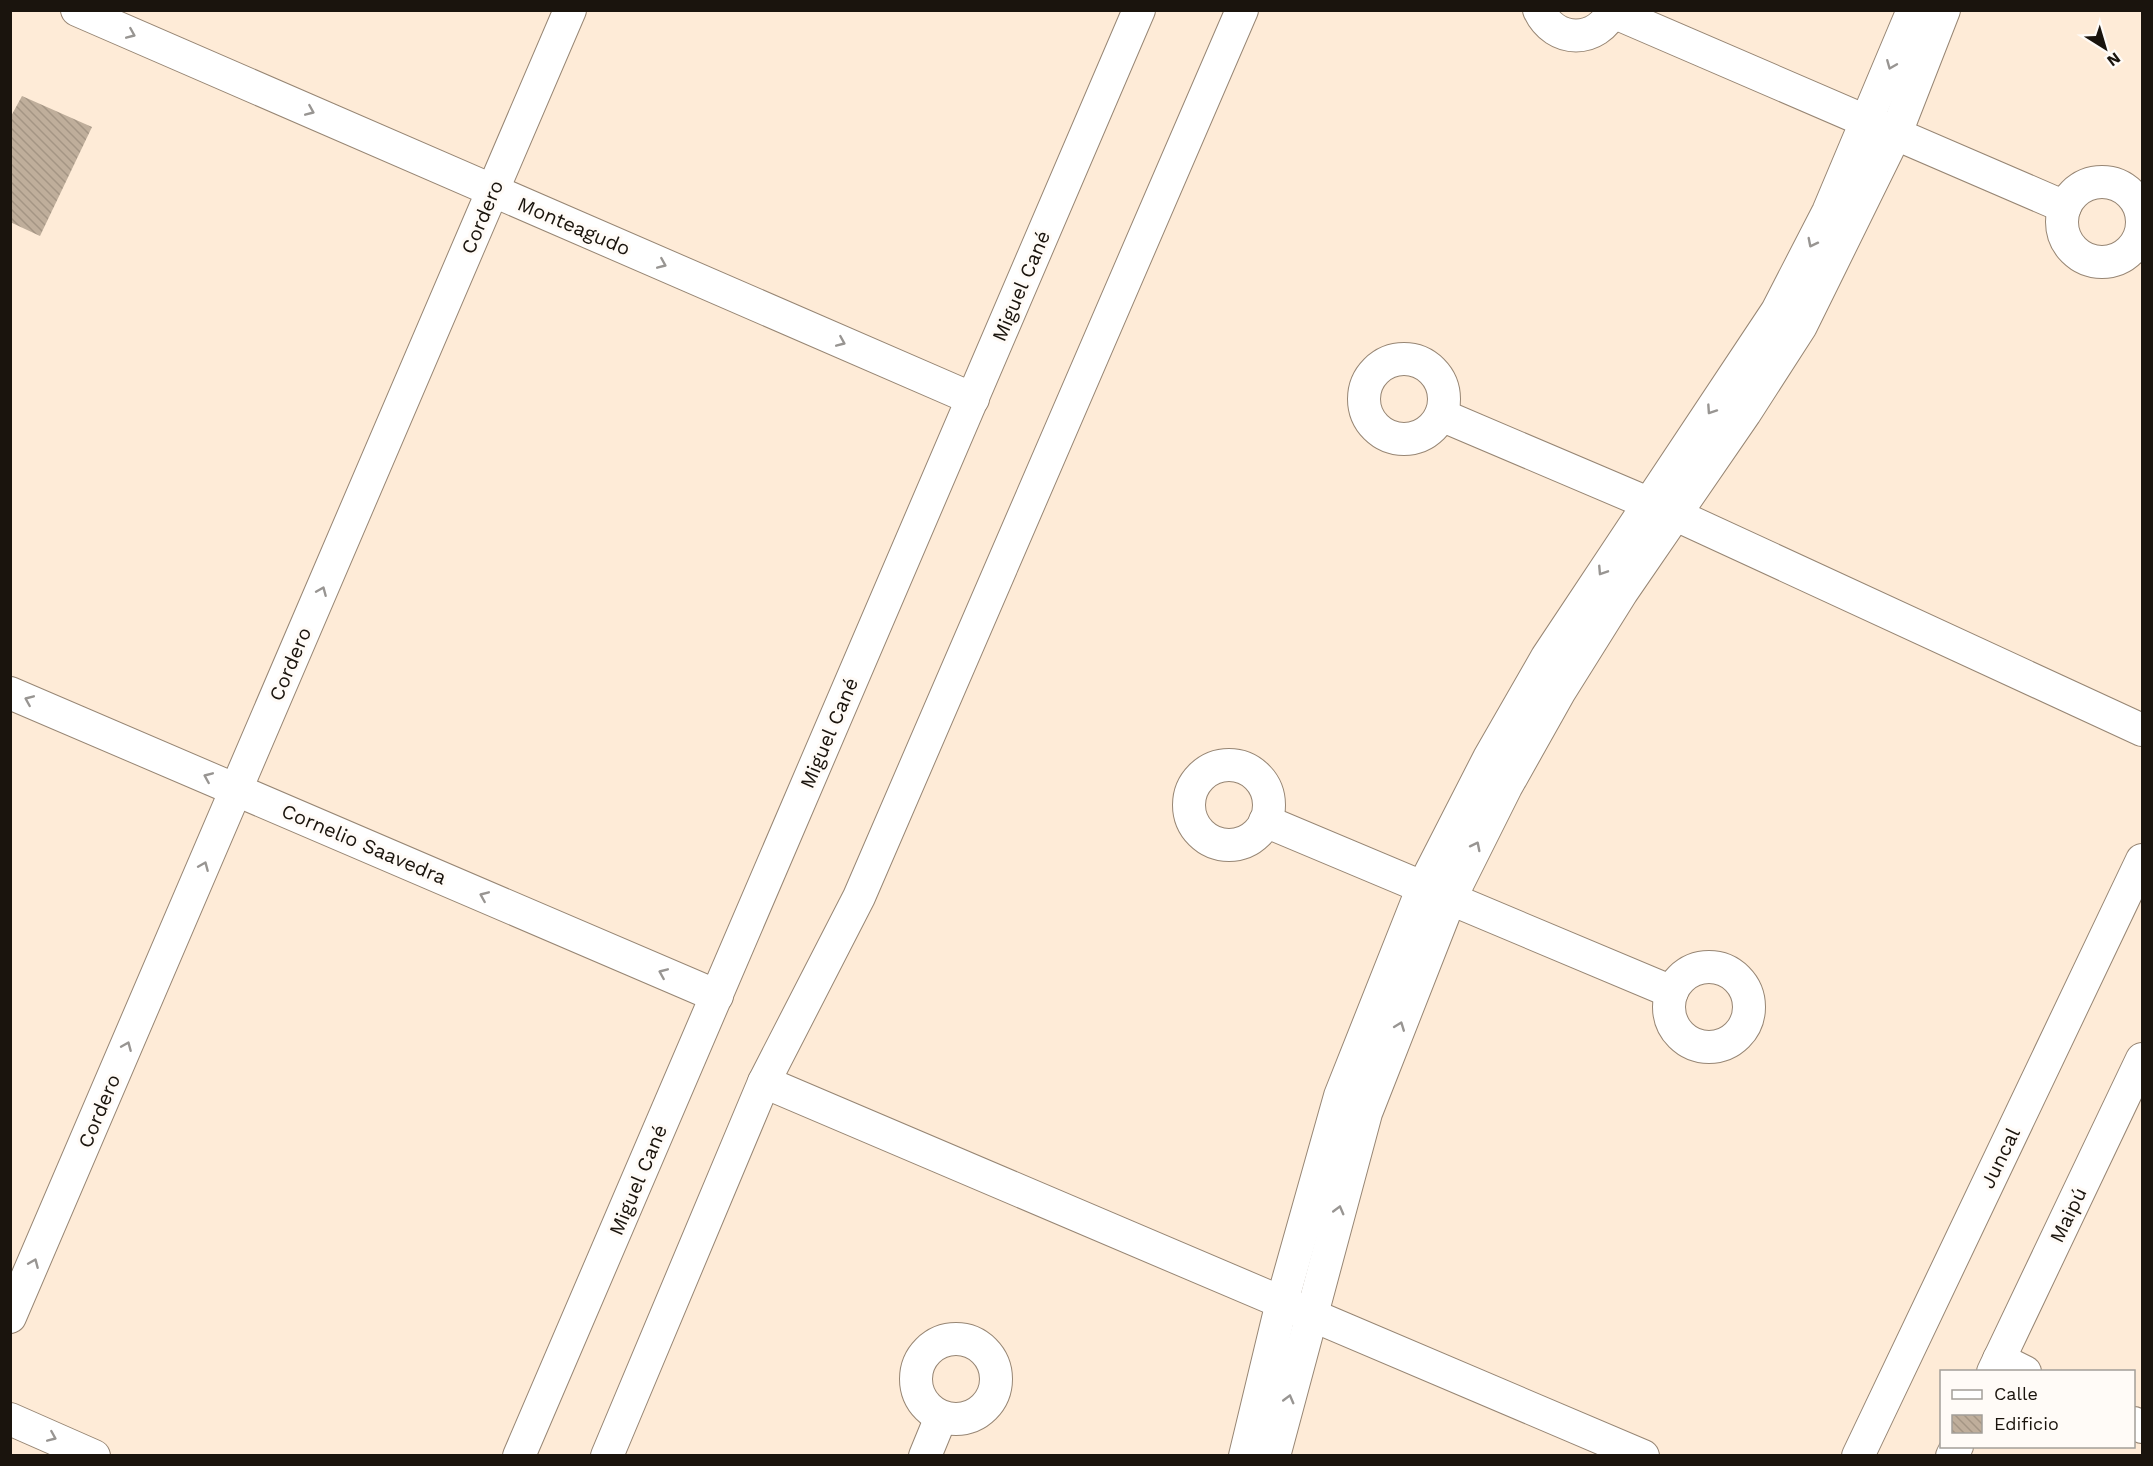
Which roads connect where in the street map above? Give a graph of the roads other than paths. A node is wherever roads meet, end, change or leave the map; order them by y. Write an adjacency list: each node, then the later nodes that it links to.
1 (77, 10): 10 (street, Monteagudo, one-way to 10)
2 (570, 10): 10 (street, Cordero)
3 (1139, 10): 12 (street, Miguel Cané)
4 (1242, 10): 25 (street)
5 (1539, 10): 8 (street)
6 (1913, 10): 9 (street, one-way to 9)
7 (1944, 10): 9 (street)
8 (1613, 11): 9 (street)
9 (1882, 127): 11 (street); 14 (street, one-way to 14); 15 (street)
10 (493, 191): 12 (street, Monteagudo, one-way to 12); 18 (street, Cordero, one-way to 10)
11 (2065, 207)
12 (972, 399): 23 (street, Miguel Cané)
13 (1441, 415): 14 (street)
14 (1647, 503): 15 (street); 21 (street, one-way to 21)
15 (1676, 515): 17 (street); 21 (street, one-way to 15)
16 (10, 693): 18 (street, Cornelio Saavedra, one-way to 16)
17 (2142, 730)
18 (236, 790): 23 (street, Cornelio Saavedra, one-way to 18); 28 (street, Cordero, one-way to 18)
19 (1265, 821): 21 (street)
20 (2142, 860): 39 (street, Juncal)
21 (1437, 893): 22 (street); 26 (street); 27 (street, one-way to 21)
22 (1672, 992)
23 (717, 996): 33 (street, Miguel Cané)
24 (2142, 1059): 29 (street, Maipú)
25 (764, 1082): 26 (street); 34 (street)
26 (1282, 1302): 27 (street); 36 (street)
27 (1312, 1314): 37 (street, one-way to 27); 38 (street)
28 (10, 1317)
29 (2006, 1367)
30 (941, 1417): 35 (street)
31 (10, 1419): 32 (street, one-way to 32)
32 (94, 1455)
33 (519, 1455)
34 (607, 1455)
35 (925, 1455)
36 (1245, 1455)
37 (1274, 1455)
38 (1643, 1455)
39 (1858, 1455)

